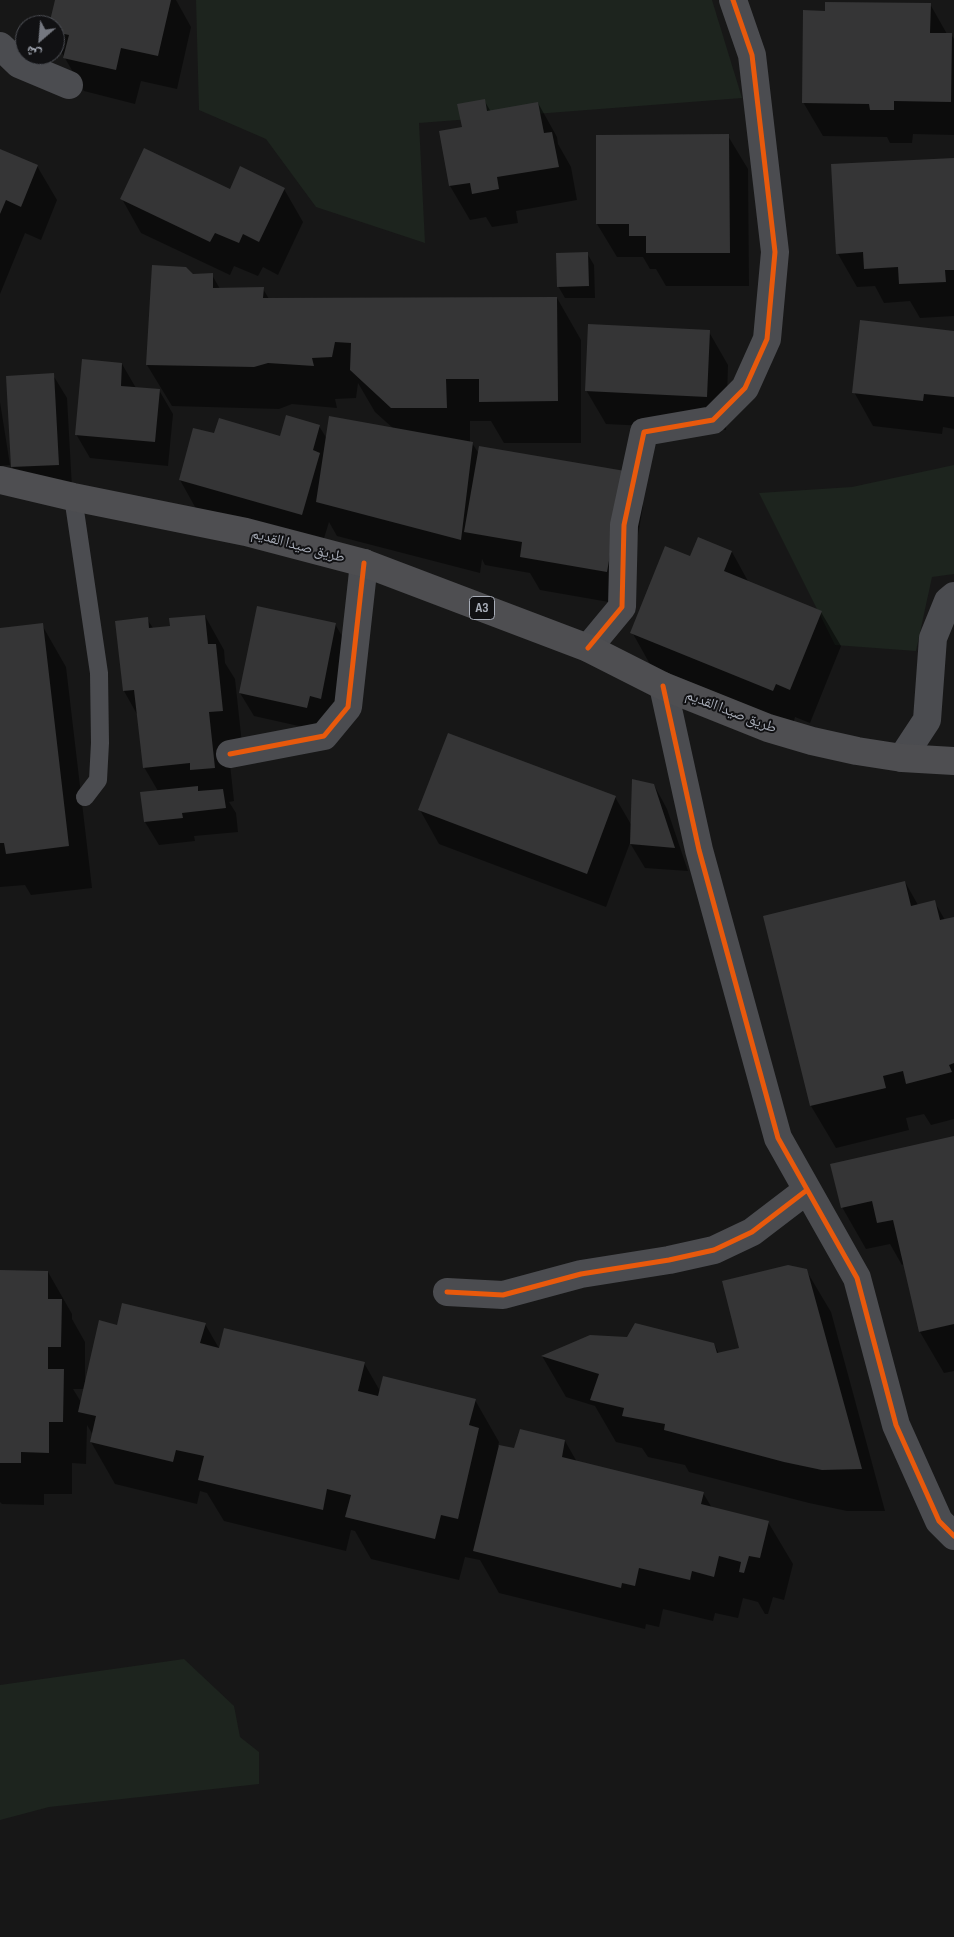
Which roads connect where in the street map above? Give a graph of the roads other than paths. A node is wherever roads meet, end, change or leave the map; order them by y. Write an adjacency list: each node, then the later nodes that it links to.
1 (733, 0): 8 (street)
2 (0, 46): 3 (street)
3 (69, 85)
4 (0, 480): 5 (highway, طريق صيدا القديم / A3)
5 (73, 497): 6 (highway, طريق صيدا القديم / A3); 13 (lane)
6 (364, 563): 8 (highway, طريق صيدا القديم / A3); 10 (street)
7 (954, 596): 11 (street)
8 (588, 648): 9 (highway, طريق صيدا القديم / A3)
9 (663, 686): 11 (highway, طريق صيدا القديم / A3); 14 (street)
10 (230, 754)
11 (902, 758): 12 (highway, طريق صيدا القديم / A3)
12 (954, 760)
13 (85, 797)
14 (807, 1190): 15 (street); 16 (street)
15 (447, 1292)
16 (954, 1536)

